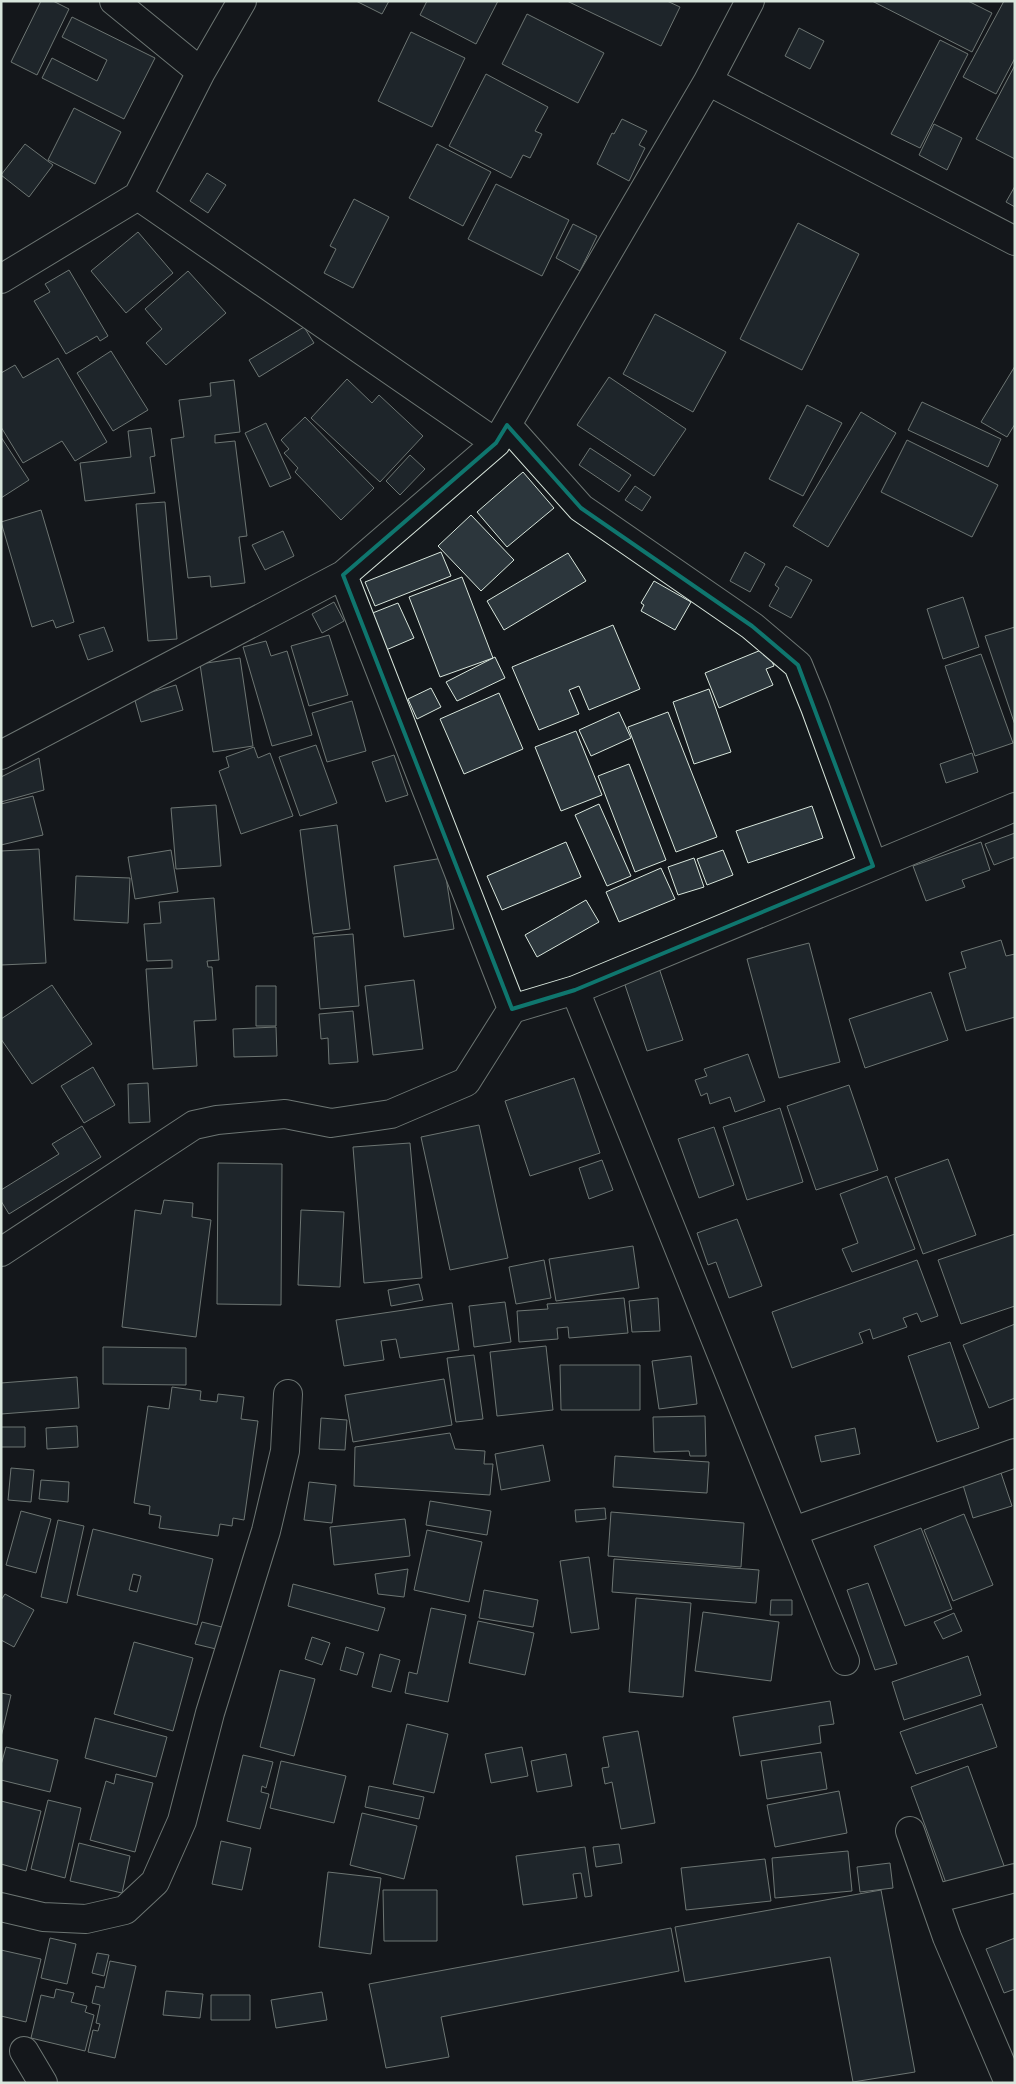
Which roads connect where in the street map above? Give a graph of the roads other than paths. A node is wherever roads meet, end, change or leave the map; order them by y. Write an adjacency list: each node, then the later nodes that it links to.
1 (114, 1): 4 (street)
2 (242, 1): 4 (street)
3 (750, 1): 5 (street)
4 (201, 72): 6 (street)
5 (708, 81): 7 (street); 9 (street)
6 (138, 196): 8 (street); 9 (street)
7 (1015, 241)
8 (1, 279)
9 (502, 434): 10 (street); 13 (street)
10 (343, 575): 11 (street); 15 (street)
11 (1, 755)
12 (1015, 807): 13 (street)
13 (873, 866): 14 (street)
14 (575, 990): 15 (street); 19 (street)
15 (512, 1009): 16 (street)
16 (1, 1252)
17 (288, 1394): 24 (street)
18 (1015, 1453): 19 (street)
19 (794, 1531): 20 (street)
20 (845, 1661)
21 (910, 1831): 23 (street)
22 (1015, 1878): 23 (street)
23 (934, 1899): 27 (street)
24 (1, 1907)
25 (24, 2051): 26 (street)
26 (43, 2083)
27 (1009, 2083)

